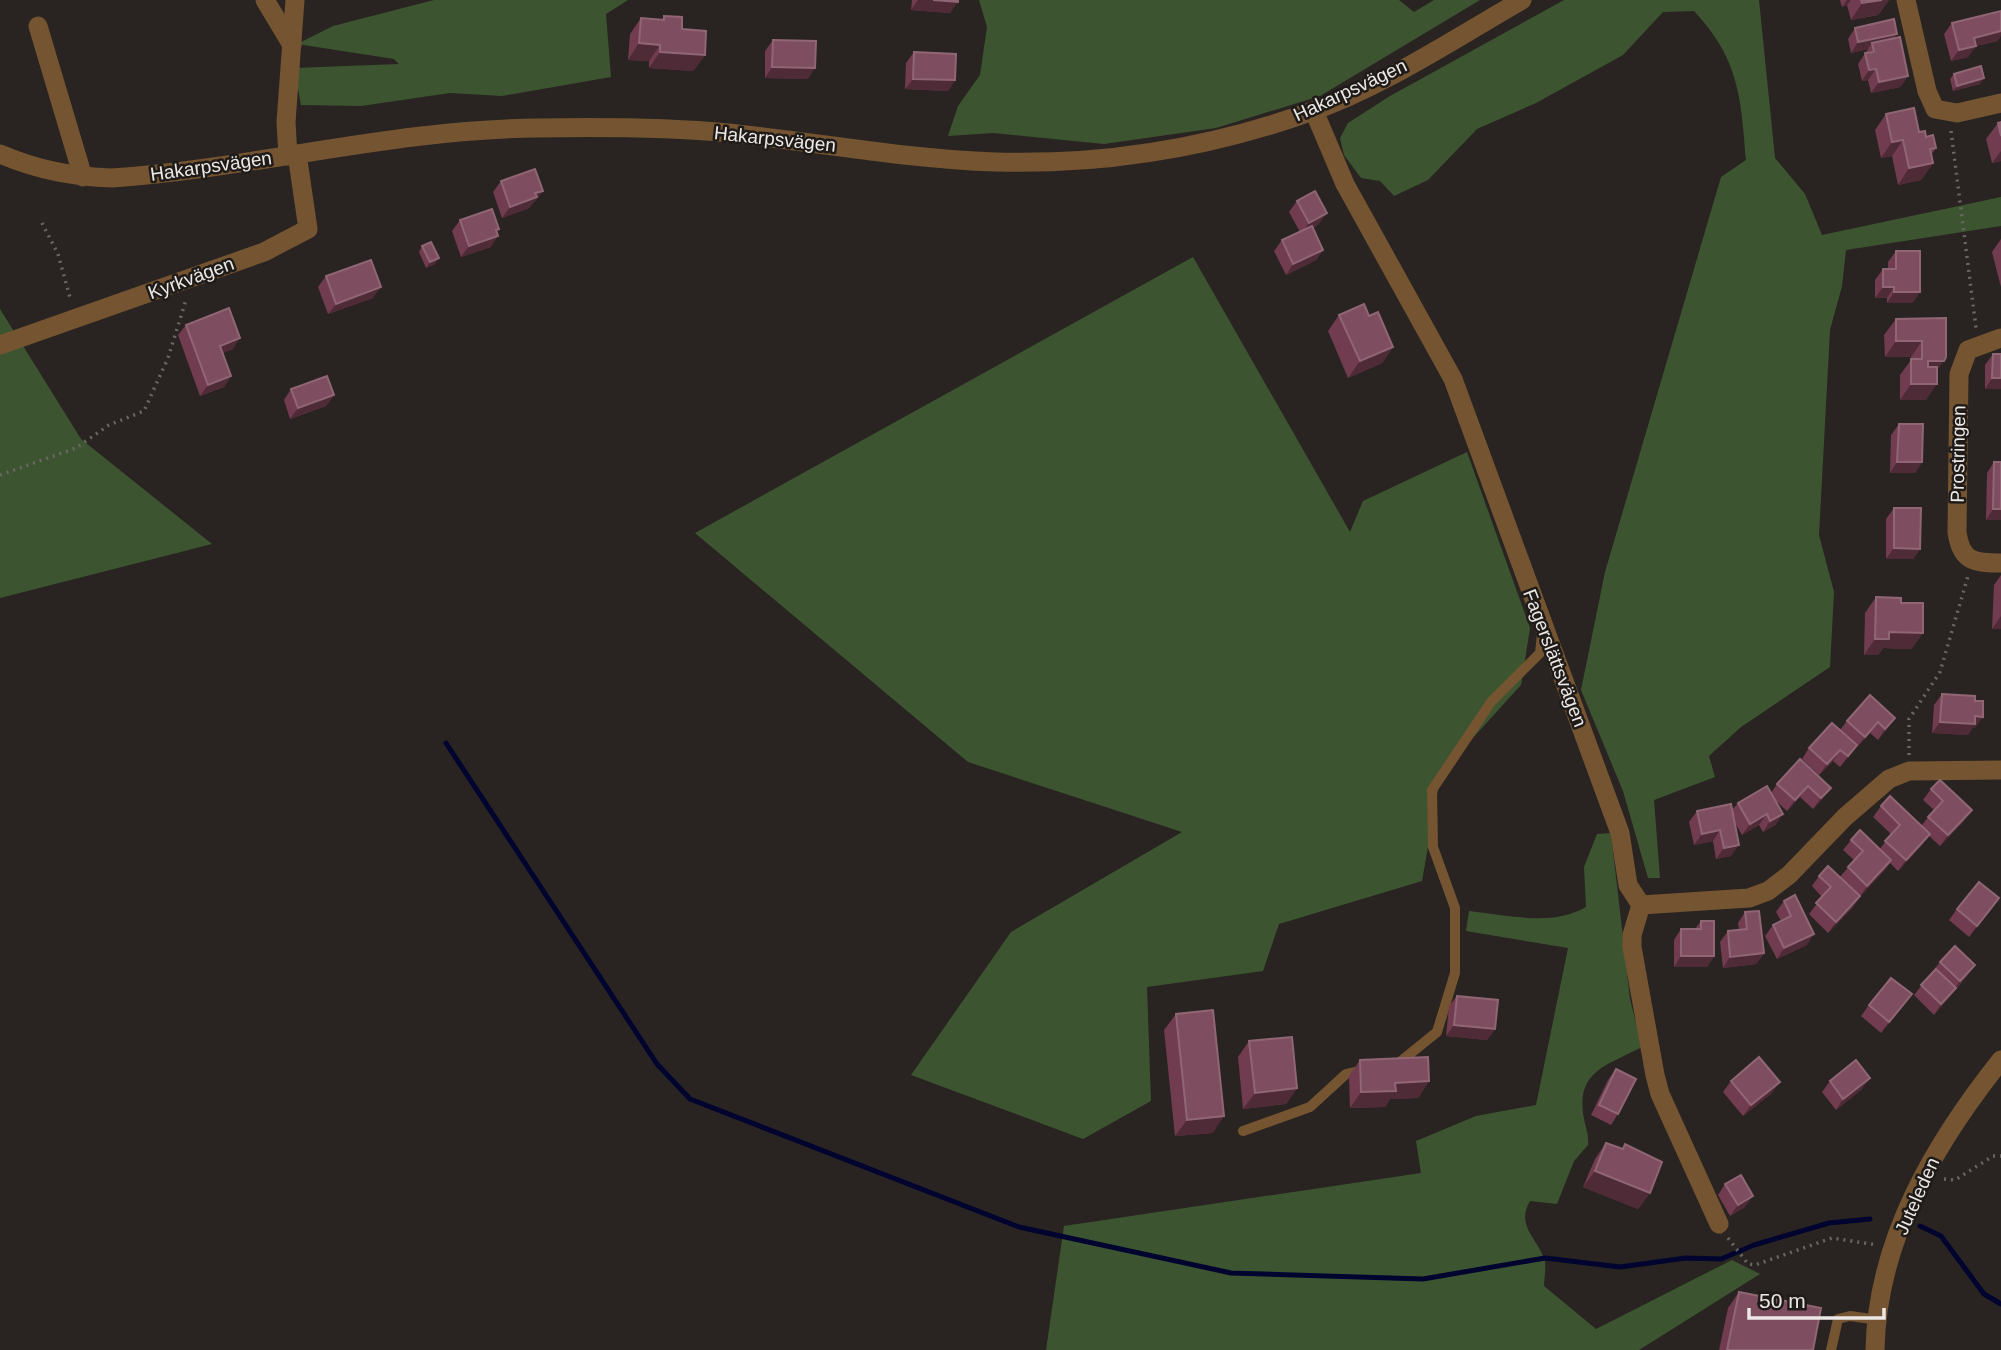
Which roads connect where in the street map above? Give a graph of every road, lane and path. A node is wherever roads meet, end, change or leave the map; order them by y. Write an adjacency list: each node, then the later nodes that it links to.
1 (265, 0): 6 (street)
2 (295, 0): 6 (street)
3 (1522, 0): 8 (street, Hakarpsvägen)
4 (1906, 0): 9 (street)
5 (38, 26): 12 (street)
6 (292, 45): 11 (street)
7 (2001, 103): 9 (street)
8 (1314, 111): 11 (street, Hakarpsvägen); 22 (street, Fagerslättsvägen)
9 (1949, 114): 17 (path)
10 (0, 155): 12 (street, Hakarpsvägen)
11 (293, 155): 12 (street, Hakarpsvägen); 14 (street, Kyrkvägen)
12 (83, 177)
13 (42, 223): 15 (path)
14 (197, 275): 18 (street, Kyrkvägen); 19 (path)
15 (71, 304)
16 (2001, 338): 17 (street)
17 (1978, 344): 20 (street, Prostringen)
18 (0, 345)
19 (0, 475)
20 (1973, 560): 21 (street); 24 (path)
21 (2001, 562)
22 (1543, 628): 25 (street, Fagerslättsvägen); 27 (lane)
23 (2001, 770): 24 (street)
24 (1909, 771): 25 (street)
25 (1642, 905): 30 (street)
26 (2001, 1060): 29 (street, Juteleden)
27 (1243, 1132)
28 (2001, 1156): 29 (path)
29 (1923, 1174): 31 (street, Juteleden)
30 (1725, 1232): 31 (path)
31 (1893, 1250): 32 (street, Juteleden)
32 (1879, 1320): 33 (lane); 34 (street, Juteleden)
33 (1831, 1350)
34 (1875, 1350)

